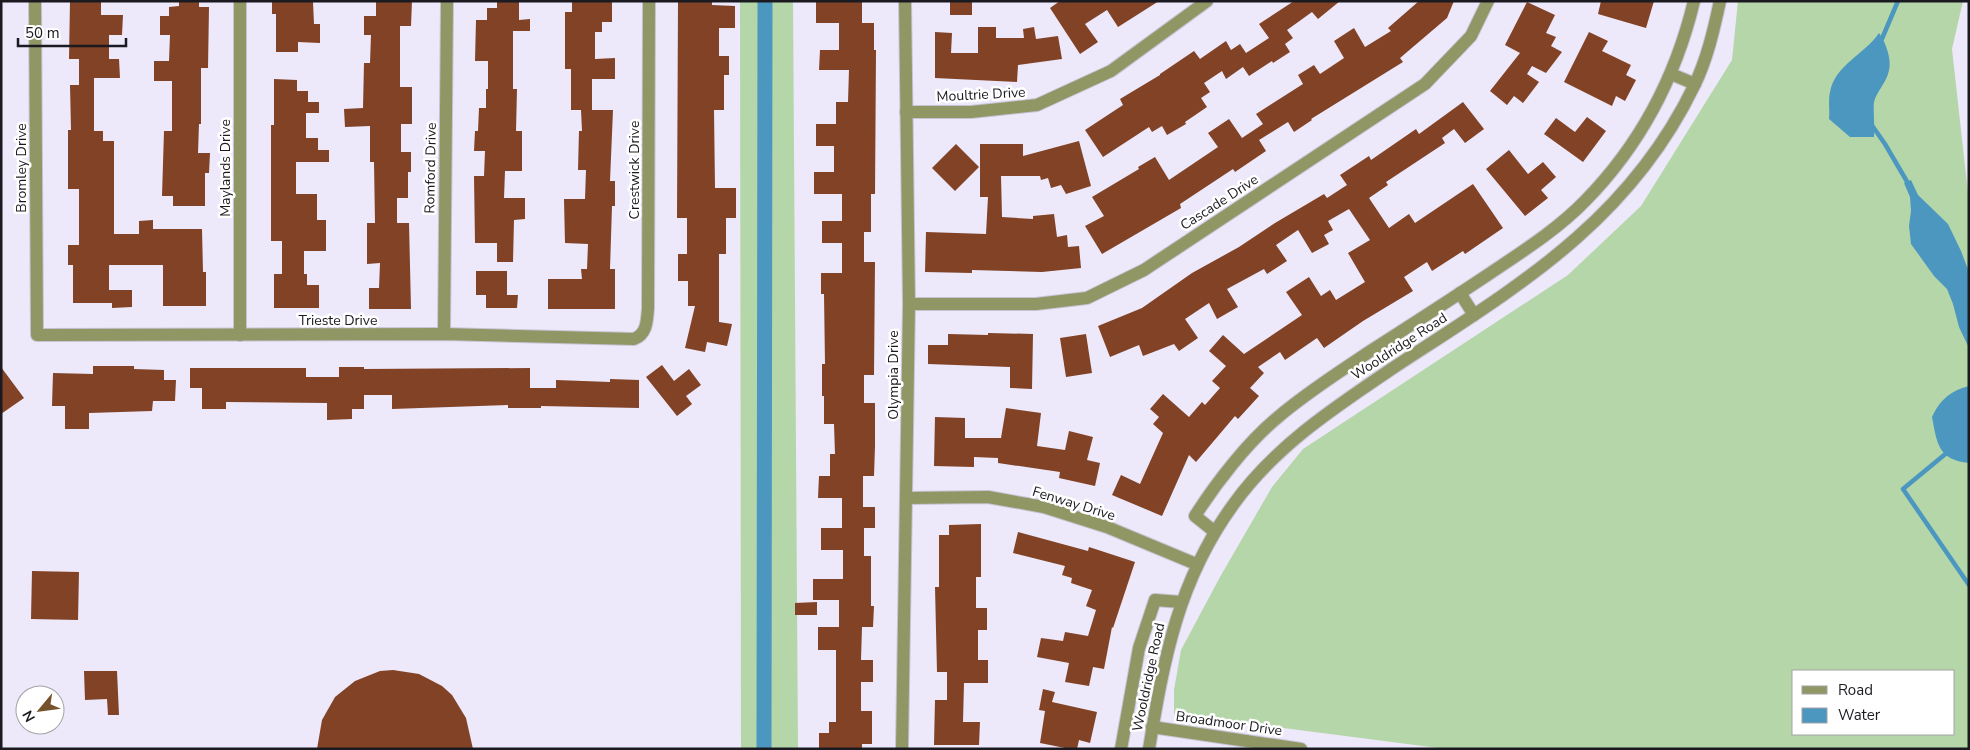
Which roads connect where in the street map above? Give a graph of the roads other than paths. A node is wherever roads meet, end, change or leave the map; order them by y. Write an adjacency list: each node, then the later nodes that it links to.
1 (35, 1): 17 (street, Bromley Drive)
2 (240, 1): 18 (street, Maylands Drive)
3 (447, 1): 16 (street, Romford Drive)
4 (649, 1): 19 (street, Crestwick Drive)
5 (905, 1): 12 (street, Olympia Drive)
6 (1207, 1): 12 (street, Moultrie Drive)
7 (1488, 1): 14 (street, Cascade Drive)
8 (1694, 1): 10 (street)
9 (1720, 1): 11 (street, Wooldridge Road)
10 (1671, 74): 11 (street); 13 (street)
11 (1695, 84): 15 (street, Wooldridge Road)
12 (906, 112): 14 (street, Olympia Drive)
13 (1460, 293): 15 (street); 21 (street)
14 (909, 304): 20 (street, Olympia Drive)
15 (1474, 315): 21 (street, Wooldridge Road)
16 (444, 334): 18 (street, Trieste Drive); 19 (street, Trieste Drive)
17 (36, 335): 18 (street, Trieste Drive)
18 (240, 335)
19 (640, 337)
20 (907, 498): 22 (street, Fenway Drive); 25 (street, Olympia Drive)
21 (1215, 532): 22 (street, Wooldridge Road)
22 (1196, 564): 23 (street, Wooldridge Road)
23 (1181, 602): 24 (street, Wooldridge Road); 26 (street)
24 (1152, 727): 27 (street, Wooldridge Road); 28 (street, Broadmoor Drive)
25 (902, 749)
26 (1121, 749)
27 (1149, 749)
28 (1301, 749)

